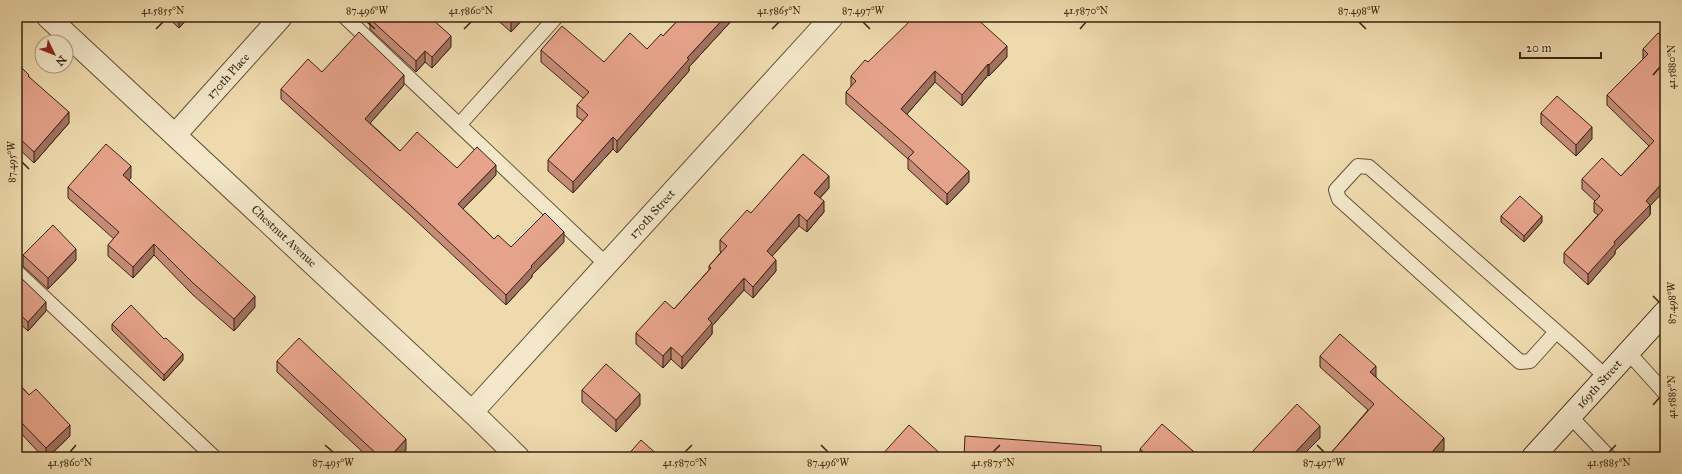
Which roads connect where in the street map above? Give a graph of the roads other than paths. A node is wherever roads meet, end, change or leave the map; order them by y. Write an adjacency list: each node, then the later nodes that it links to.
1 (48, 17): 7 (street, Chestnut Avenue)
2 (281, 17): 7 (street, 170th Place)
3 (345, 17): 6 (lane)
4 (556, 17): 6 (lane)
5 (832, 17): 8 (street, 170th Street)
6 (459, 125): 8 (lane)
7 (175, 135): 15 (street, Chestnut Avenue)
8 (606, 264): 15 (street, 170th Street)
9 (17, 272): 17 (lane)
10 (1665, 312): 12 (street, 169th Street)
11 (1556, 332): 11 (lane); 13 (lane)
12 (1628, 352): 13 (street, 169th Street); 14 (lane)
13 (1606, 376): 16 (street, 169th Street)
14 (1665, 394)
15 (472, 412): 18 (street, Chestnut Avenue)
16 (1570, 416): 19 (street, 169th Street); 20 (lane)
17 (214, 457)
18 (518, 457)
19 (1533, 457)
20 (1609, 457)

